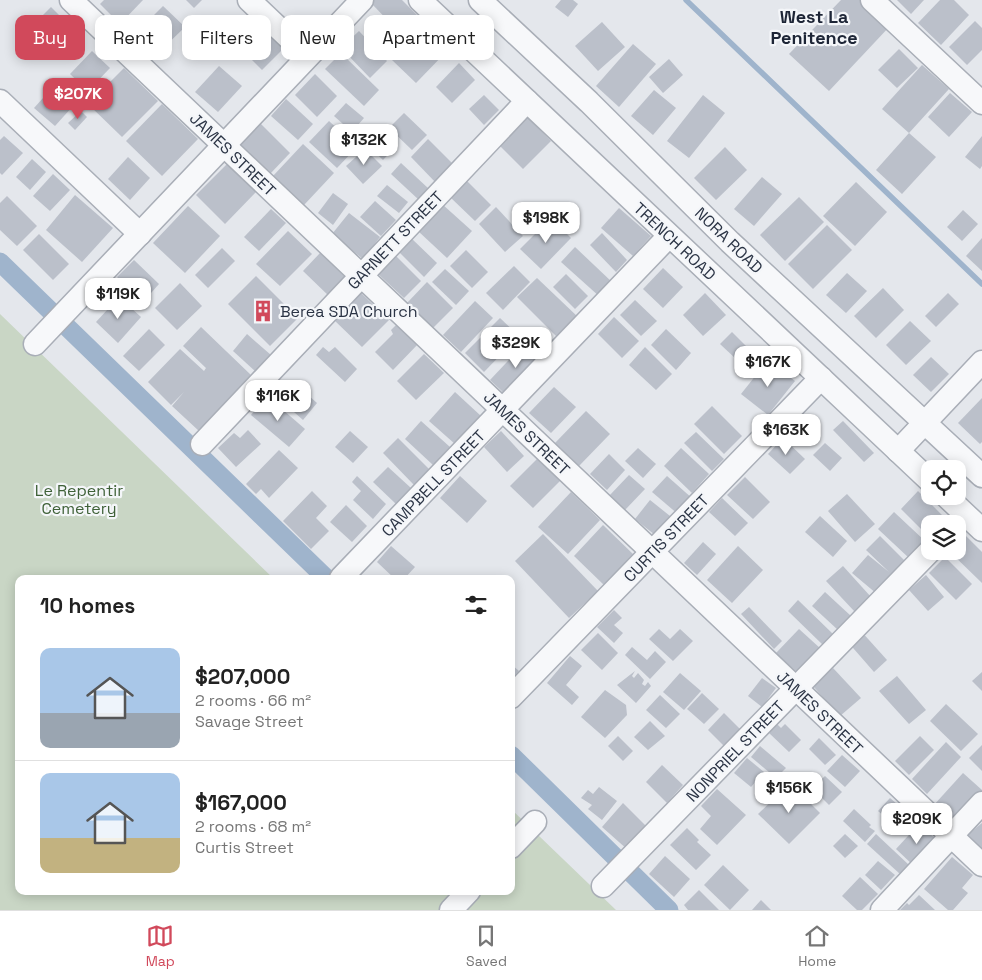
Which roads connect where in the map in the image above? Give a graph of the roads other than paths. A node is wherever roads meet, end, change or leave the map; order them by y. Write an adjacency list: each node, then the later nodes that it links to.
1 (71, 0): 13 (street, JAMES STREET)
2 (249, 0): 8 (street)
3 (362, 0): 7 (street)
4 (420, 0): 11 (street, TRENCH ROAD)
5 (480, 0): 21 (street, NORA ROAD)
6 (872, 0): 12 (street)
7 (348, 15)
8 (281, 30)
9 (304, 60): 13 (street)
10 (0, 101): 14 (street)
11 (527, 101): 15 (street, TRENCH ROAD); 16 (street, GARNETT STREET)
12 (982, 103)
13 (224, 145): 14 (street); 16 (street, JAMES STREET)
14 (140, 234): 17 (street)
15 (669, 236): 19 (street, TRENCH ROAD); 20 (street, CAMPBELL STREET)
16 (361, 276): 20 (street, JAMES STREET); 22 (street, GARNETT STREET)
17 (39, 339)
18 (982, 362): 21 (street)
19 (821, 378): 23 (street, TRENCH ROAD); 28 (street, CURTIS STREET)
20 (502, 410): 28 (street, JAMES STREET); 30 (street, CAMPBELL STREET)
21 (925, 423): 23 (street); 25 (street, NORA ROAD)
22 (202, 444)
23 (898, 451): 24 (street, TRENCH ROAD)
24 (921, 473)
25 (982, 476)
26 (966, 522): 27 (street)
27 (982, 530)
28 (652, 552): 31 (street, JAMES STREET); 32 (street, CURTIS STREET)
29 (921, 560): 31 (street, NONPRIEL STREET)
30 (344, 575)
31 (796, 688): 35 (street, JAMES STREET); 38 (street, NONPRIEL STREET)
32 (515, 693)
33 (982, 803): 35 (street)
34 (535, 822): 36 (street)
35 (951, 836): 37 (street, JAMES STREET); 41 (street)
36 (515, 843)
37 (982, 865)
38 (603, 886)
39 (465, 895): 40 (street)
40 (451, 910)
41 (882, 910)

